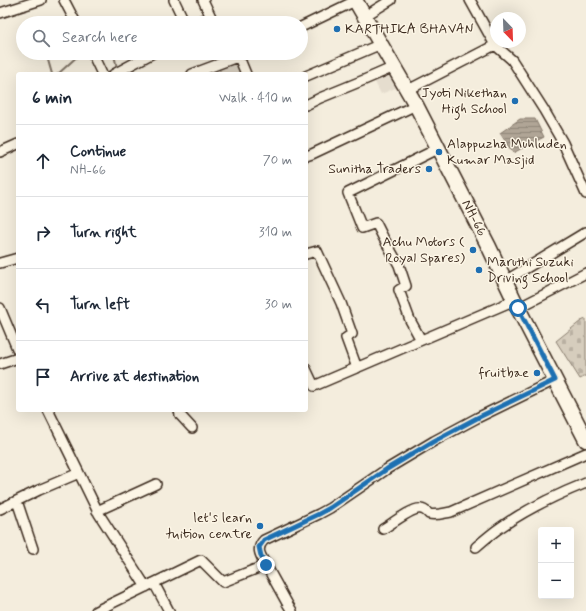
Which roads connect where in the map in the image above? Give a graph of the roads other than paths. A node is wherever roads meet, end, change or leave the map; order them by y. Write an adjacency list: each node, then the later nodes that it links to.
1 (41, 0): 8 (street)
2 (64, 0): 9 (street)
3 (174, 0): 10 (street)
4 (203, 0): 11 (street)
5 (355, 0): 12 (main road, NH-66); 13 (street)
6 (391, 0): 12 (street)
7 (470, 0): 14 (street)
8 (0, 12)
9 (72, 16)
10 (182, 16)
11 (211, 16)
12 (365, 16): 15 (main road, NH-66)
13 (308, 24)
14 (490, 35)
15 (381, 44): 22 (main road, NH-66); 27 (street)
16 (490, 48): 28 (street)
17 (499, 48): 35 (street)
18 (95, 60): 23 (street)
19 (140, 60): 24 (street)
20 (230, 60): 25 (street)
21 (244, 60): 26 (street)
22 (394, 67): 28 (main road, NH-66); 29 (street)
23 (101, 72)
24 (118, 72)
25 (197, 72)
26 (246, 72)
27 (308, 75)
28 (408, 90): 30 (main road, NH-66)
29 (308, 104)
30 (416, 105): 32 (main road, NH-66); 34 (street)
31 (16, 145): 33 (street)
32 (439, 148): 41 (main road, NH-66); 44 (street)
33 (0, 152)
34 (308, 155)
35 (586, 194)
36 (586, 232): 41 (street)
37 (308, 253): 48 (street)
38 (16, 259): 39 (street)
39 (0, 263)
40 (586, 273): 42 (street)
41 (505, 281): 42 (main road, NH-66)
42 (516, 304): 44 (street); 50 (main road, NH-66)
43 (0, 308): 45 (street)
44 (421, 340): 48 (street)
45 (16, 346)
46 (16, 359): 47 (street)
47 (0, 364)
48 (357, 368): 49 (street)
49 (308, 373)
50 (555, 380): 54 (main road, NH-66); 65 (street)
51 (49, 412): 56 (street)
52 (179, 412): 53 (street)
53 (192, 428)
54 (586, 440)
55 (586, 452): 62 (street)
56 (79, 473): 59 (street); 61 (street)
57 (586, 483): 63 (street)
58 (156, 484): 61 (street)
59 (17, 501): 60 (street); 64 (street)
60 (0, 509)
61 (97, 511): 66 (street)
62 (382, 529)
63 (476, 546)
64 (33, 549)
65 (266, 565): 66 (street); 69 (street)
66 (150, 585): 67 (street); 68 (street)
67 (96, 611)
68 (169, 611)
69 (292, 611)

